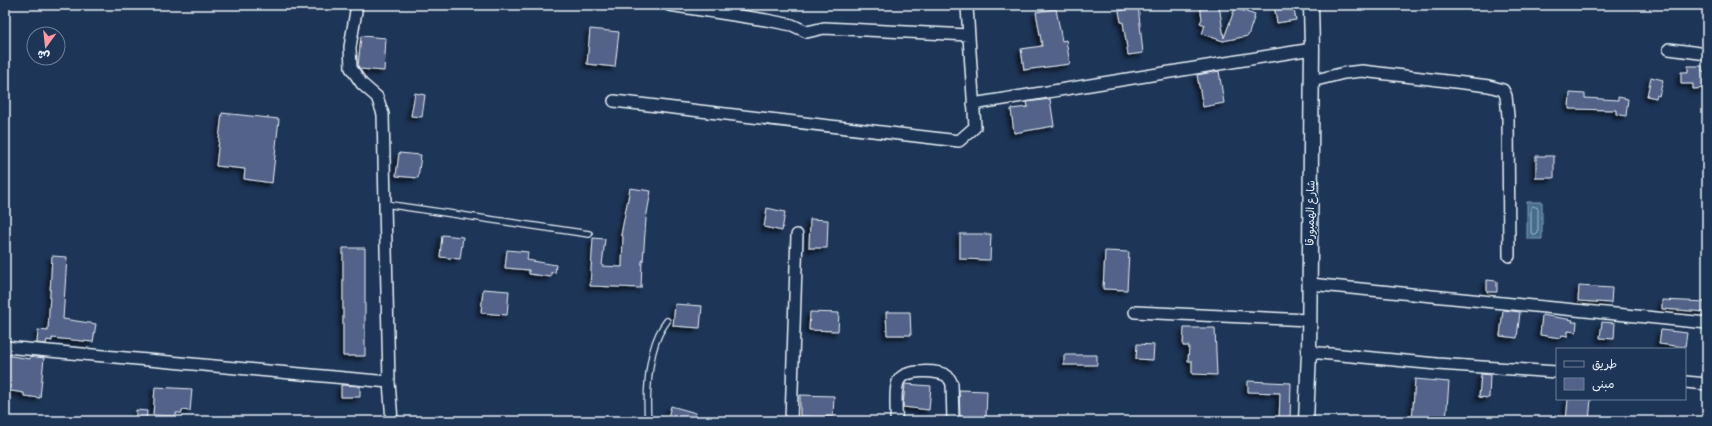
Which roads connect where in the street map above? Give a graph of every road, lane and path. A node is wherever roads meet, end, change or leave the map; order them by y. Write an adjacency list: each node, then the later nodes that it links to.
1 (357, 5): 12 (street)
2 (669, 5): 5 (street)
3 (1311, 5): 6 (street, شارع الهمبورقا)
4 (970, 6): 5 (street)
5 (969, 35): 11 (street)
6 (1312, 49): 9 (street, شارع الهمبورقا); 11 (street)
7 (1668, 49): 8 (street)
8 (1707, 54)
9 (1312, 81): 15 (street); 16 (street, شارع الهمبورقا)
10 (614, 101): 11 (street)
11 (973, 104)
12 (384, 204): 13 (lane); 24 (street)
13 (589, 234)
14 (797, 235): 29 (street)
15 (1510, 256)
16 (1310, 284): 18 (street, شارع الهمبورقا); 20 (street)
17 (1135, 312): 18 (street)
18 (1308, 320): 22 (street, شارع الهمبورقا)
19 (667, 321): 28 (lane)
20 (1707, 323)
21 (5, 347): 24 (street)
22 (1309, 352): 23 (street); 32 (street, شارع الهمبورقا)
23 (1556, 372)
24 (389, 382): 27 (street)
25 (1686, 382): 26 (street)
26 (1707, 384)
27 (392, 421)
28 (648, 421)
29 (792, 421)
30 (896, 421): 31 (street)
31 (953, 421)
32 (1306, 421)

